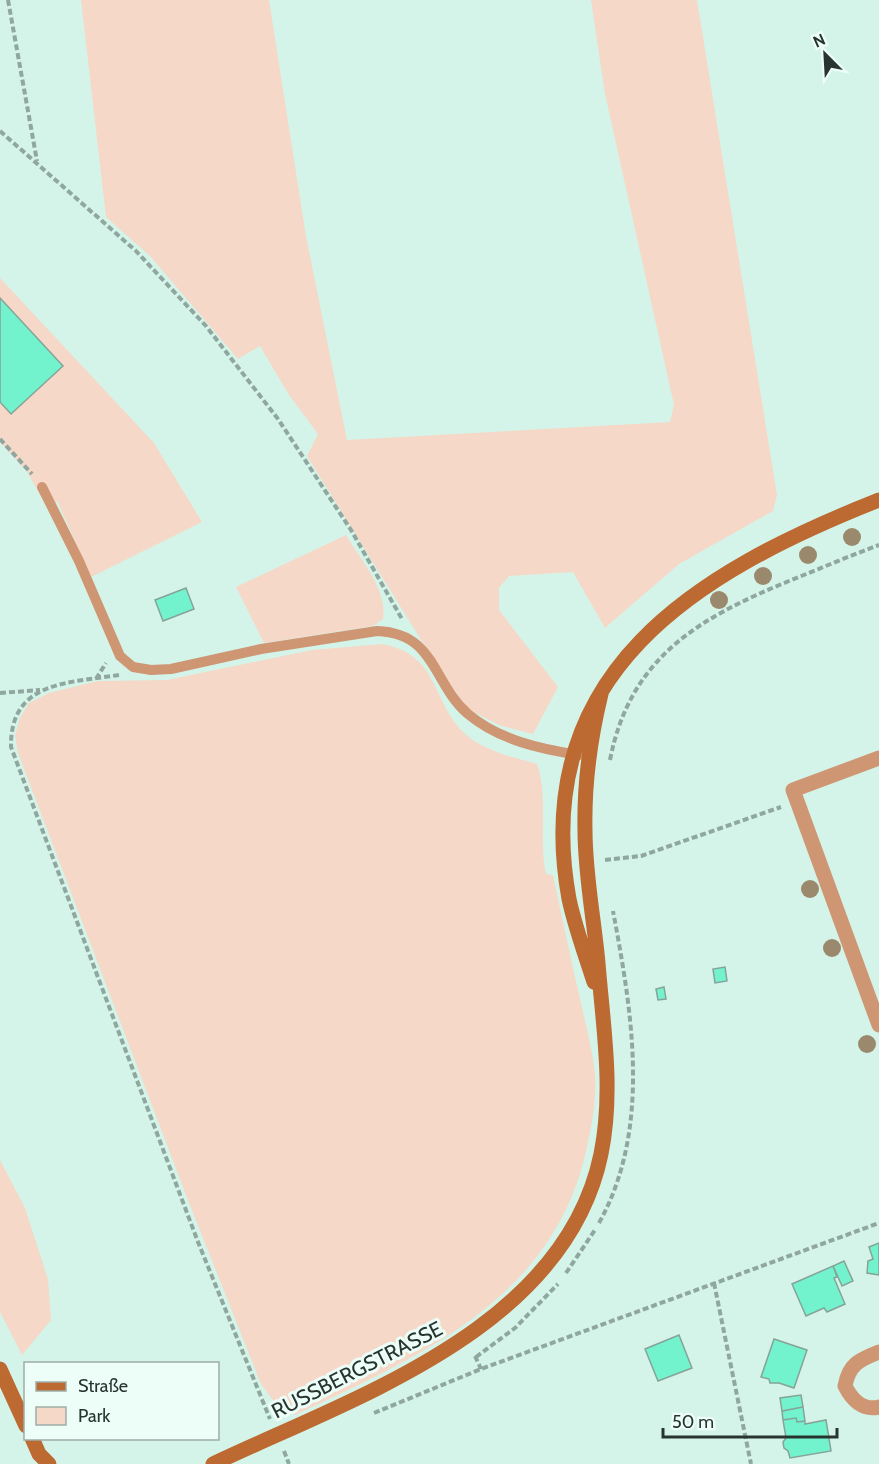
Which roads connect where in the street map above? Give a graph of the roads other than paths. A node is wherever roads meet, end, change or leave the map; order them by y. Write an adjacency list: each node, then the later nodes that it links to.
1 (42, 487): 3 (lane)
2 (879, 500): 3 (street, RUSSBERGSTRASSE)
3 (581, 755): 5 (street, RUSSBERGSTRASSE); 5 (street, RUSSBERGSTRASSE)
4 (879, 758): 6 (street)
5 (602, 1004): 13 (street, RUSSBERGSTRASSE)
6 (879, 1025)
7 (879, 1352): 9 (street)
8 (0, 1369): 10 (street)
9 (879, 1407)
10 (24, 1422)
11 (33, 1440): 12 (street)
12 (49, 1464)
13 (213, 1464)

